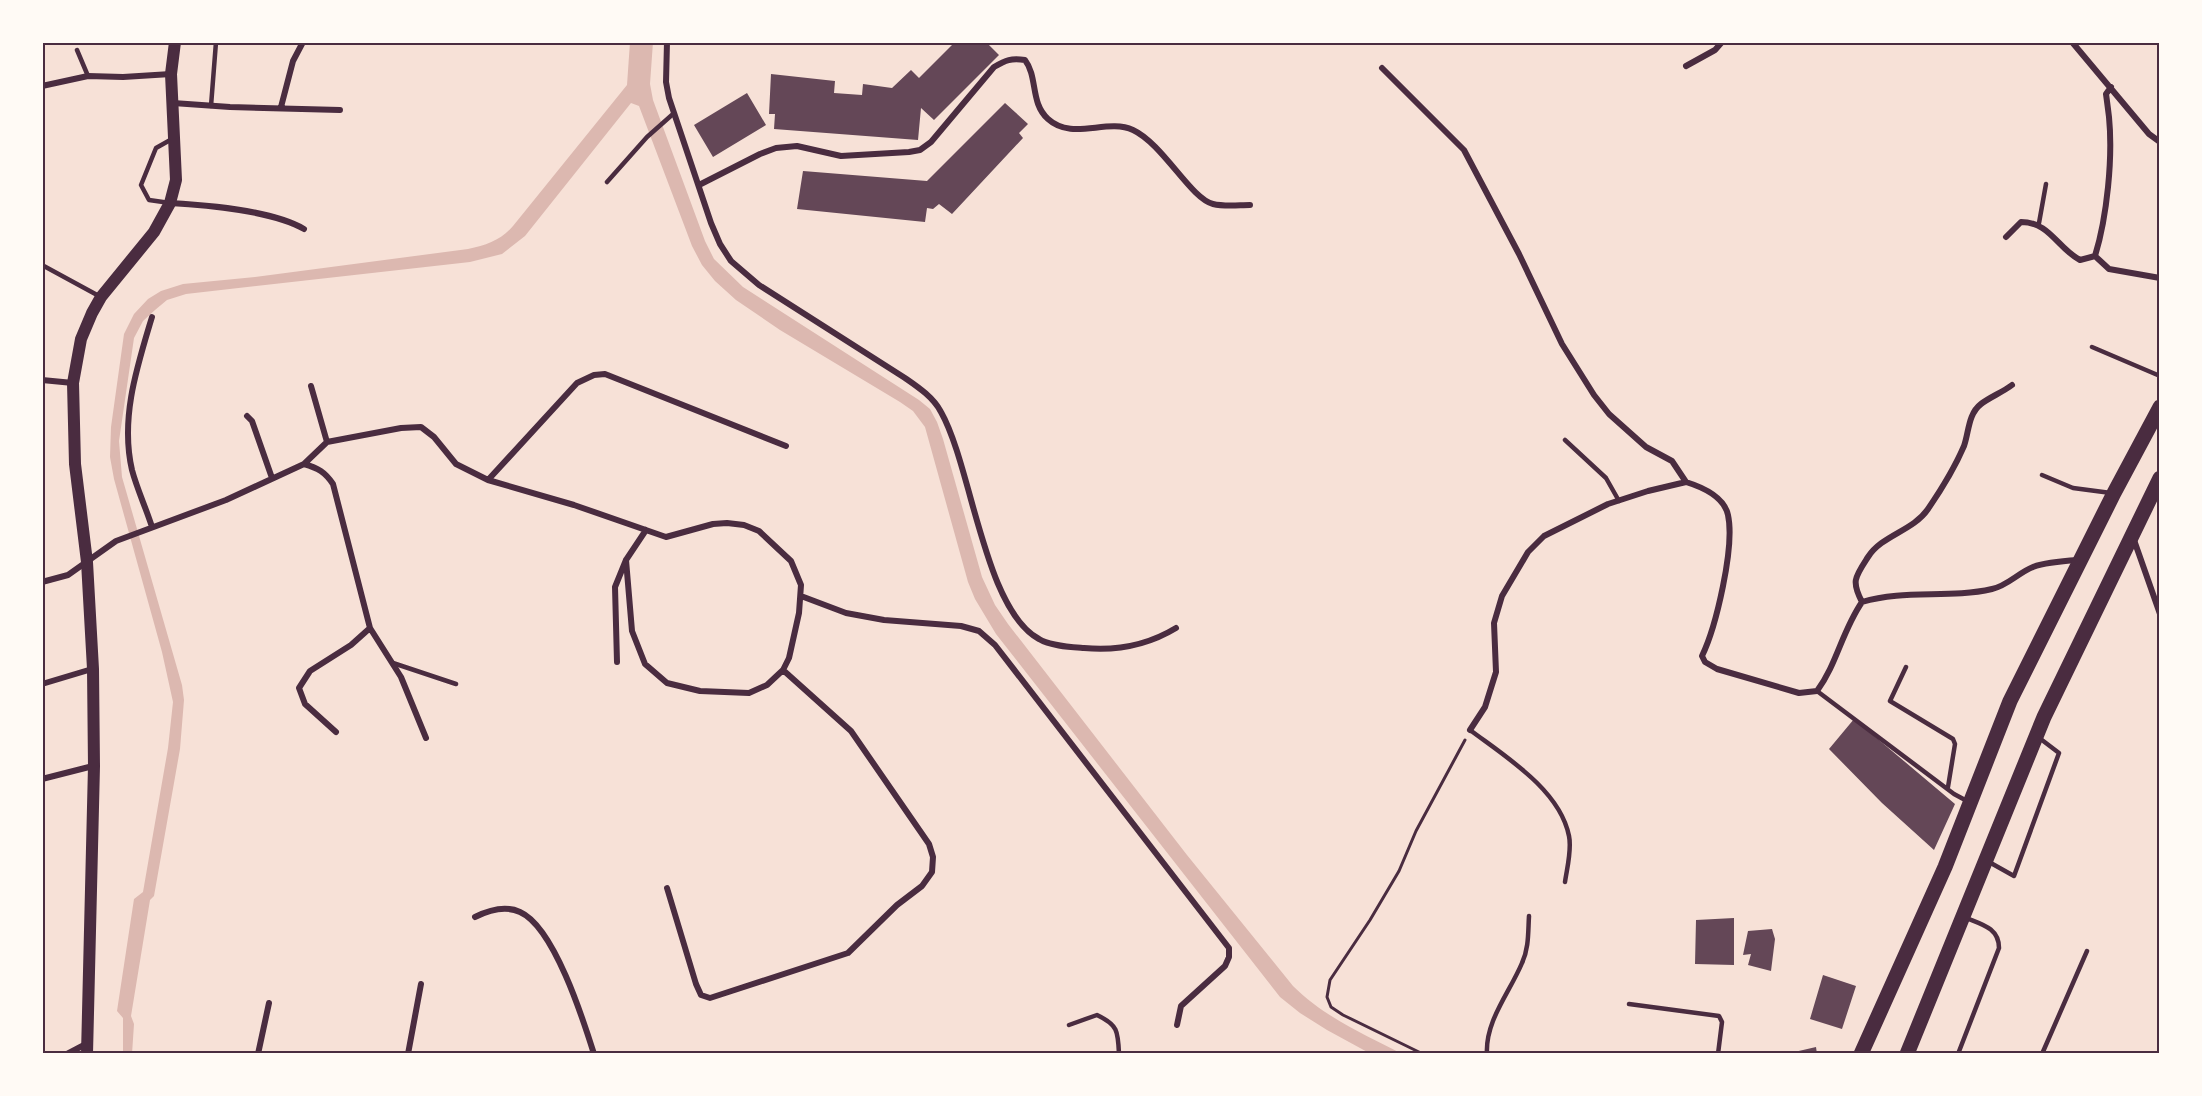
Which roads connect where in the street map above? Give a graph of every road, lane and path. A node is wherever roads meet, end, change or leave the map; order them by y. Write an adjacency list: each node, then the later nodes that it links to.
1 (175, 42): 10 (main road)
2 (216, 42): 15 (lane)
3 (303, 42): 16 (street)
4 (667, 42): 18 (street)
5 (1722, 42): 8 (street)
6 (2072, 42): 13 (street)
7 (77, 50): 11 (lane)
8 (1686, 66)
9 (1382, 68): 50 (street)
10 (171, 74): 11 (street); 14 (main road)
11 (88, 76): 12 (street)
12 (42, 86)
13 (2111, 87): 20 (street); 29 (street)
14 (173, 103): 15 (street); 19 (main road)
15 (211, 106): 16 (street)
16 (281, 107): 17 (street)
17 (340, 110)
18 (673, 114): 21 (lane); 23 (street)
19 (175, 138): 24 (main road); 24 (lane)
20 (2160, 142)
21 (607, 182)
22 (2046, 184): 26 (lane)
23 (699, 185): 25 (street); 65 (street)
24 (170, 202): 27 (street); 32 (main road)
25 (1250, 205)
26 (2039, 223): 28 (street); 29 (street)
27 (304, 229)
28 (2006, 237)
29 (2095, 256): 31 (street)
30 (42, 265): 32 (lane)
31 (2160, 278)
32 (101, 297): 37 (main road)
33 (152, 317): 53 (street)
34 (2092, 347): 35 (lane)
35 (2160, 375)
36 (42, 380): 37 (street)
37 (73, 383): 58 (main road)
38 (2012, 385): 62 (street)
39 (311, 386): 43 (street)
40 (2160, 407): 51 (main road)
41 (247, 416): 47 (street)
42 (1565, 440): 52 (lane)
43 (327, 442): 45 (street); 49 (street)
44 (786, 446): 49 (street)
45 (304, 464): 47 (street); 64 (street)
46 (2042, 475): 51 (lane)
47 (272, 478): 53 (street)
48 (2160, 478): 55 (main road)
49 (488, 480): 54 (street)
50 (1686, 482): 52 (street); 73 (street)
51 (2114, 493): 56 (main road)
52 (1618, 501): 74 (street)
53 (152, 527): 58 (street)
54 (646, 530): 57 (street); 60 (street)
55 (2131, 534): 61 (street); 76 (main road)
56 (2082, 559): 62 (street); 81 (main road)
57 (626, 560): 66 (street); 70 (street)
58 (87, 562): 59 (street); 69 (main road)
59 (42, 582)
60 (801, 596): 70 (street); 93 (street)
61 (2157, 598): 63 (street)
62 (1862, 602): 73 (street)
63 (2160, 614)
64 (370, 628): 67 (street); 75 (street)
65 (1176, 628)
66 (617, 662)
67 (393, 663): 72 (lane); 77 (street)
68 (1906, 667): 80 (lane)
69 (93, 669): 71 (street); 78 (main road)
70 (783, 670): 84 (street)
71 (42, 684)
72 (456, 684)
73 (1817, 691): 80 (lane)
74 (1470, 730): 83 (lane); 100 (path)
75 (336, 732)
76 (2036, 736): 82 (main road); 82 (lane)
77 (426, 738)
78 (94, 766): 79 (street); 94 (main road)
79 (42, 779)
80 (1947, 787): 81 (lane)
81 (1970, 802): 103 (main road)
82 (1986, 860): 86 (main road)
83 (1565, 882)
84 (668, 888)
85 (1528, 916): 101 (lane)
86 (1963, 916): 104 (main road); 105 (lane)
87 (475, 917): 98 (street)
88 (2087, 951): 106 (lane)
89 (422, 984): 97 (street)
90 (268, 1003): 96 (street)
91 (1629, 1004): 102 (lane)
92 (1069, 1025): 99 (lane)
93 (1177, 1025)
94 (87, 1049): 95 (street)
95 (67, 1054)
96 (258, 1054)
97 (408, 1054)
98 (594, 1054)
99 (1119, 1054)
100 (1423, 1054)
101 (1487, 1054)
102 (1718, 1054)
103 (1861, 1054)
104 (1907, 1054)
105 (1958, 1054)
106 (2042, 1054)

